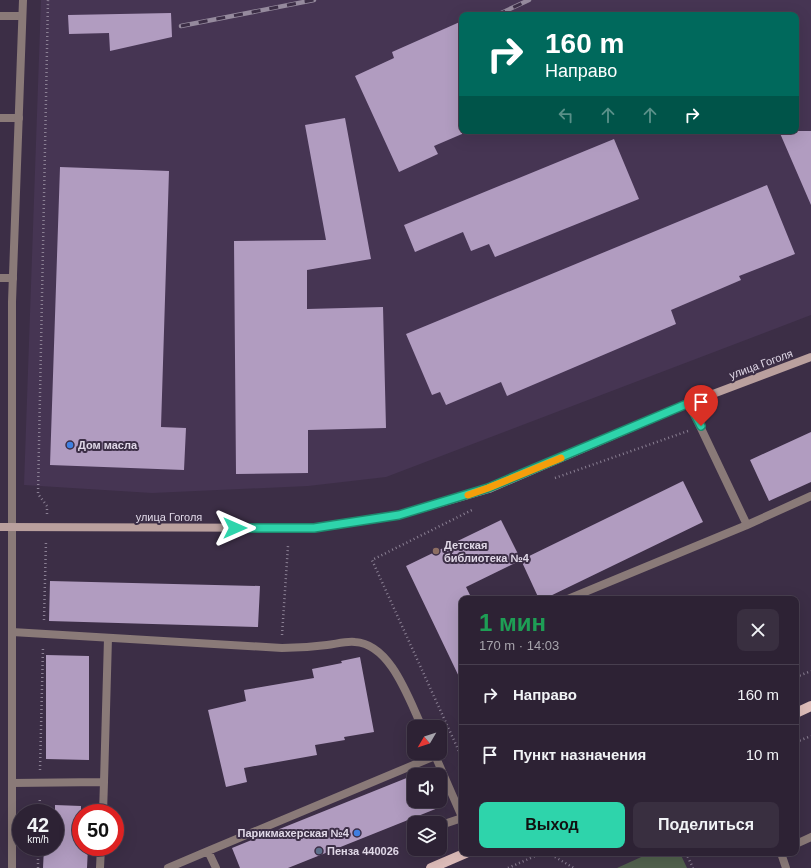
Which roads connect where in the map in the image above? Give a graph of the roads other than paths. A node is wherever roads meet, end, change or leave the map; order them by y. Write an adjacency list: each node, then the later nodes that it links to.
1 (23, 0): 3 (street)
2 (0, 16): 3 (street)
3 (22, 16): 5 (street)
4 (0, 118): 5 (street)
5 (19, 118): 7 (street)
6 (0, 278): 7 (street)
7 (13, 278): 13 (street)
8 (811, 357): 9 (main road, улица Гоголя)
9 (689, 403): 11 (street); 13 (main road, улица Гоголя)
10 (811, 496): 11 (street)
11 (747, 525): 14 (street)
12 (0, 527): 13 (main road, улица Гоголя)
13 (12, 528): 15 (street)
14 (575, 596)
15 (12, 632): 16 (street); 23 (street)
16 (108, 638): 19 (street); 22 (street)
17 (811, 706): 18 (main road)
18 (799, 712)
19 (419, 720)
20 (420, 760): 30 (street)
21 (437, 760): 25 (street)
22 (104, 782): 23 (street); 24 (street)
23 (12, 783): 34 (street)
24 (103, 804)
25 (459, 810)
26 (459, 818): 27 (street)
27 (447, 823)
28 (811, 837): 29 (street)
29 (799, 843)
30 (208, 851): 36 (street); 37 (street)
31 (101, 856): 35 (street)
32 (459, 856): 38 (main road)
33 (782, 856): 39 (street)
34 (12, 868)
35 (100, 868)
36 (168, 868)
37 (216, 868)
38 (431, 868)
39 (786, 868)

